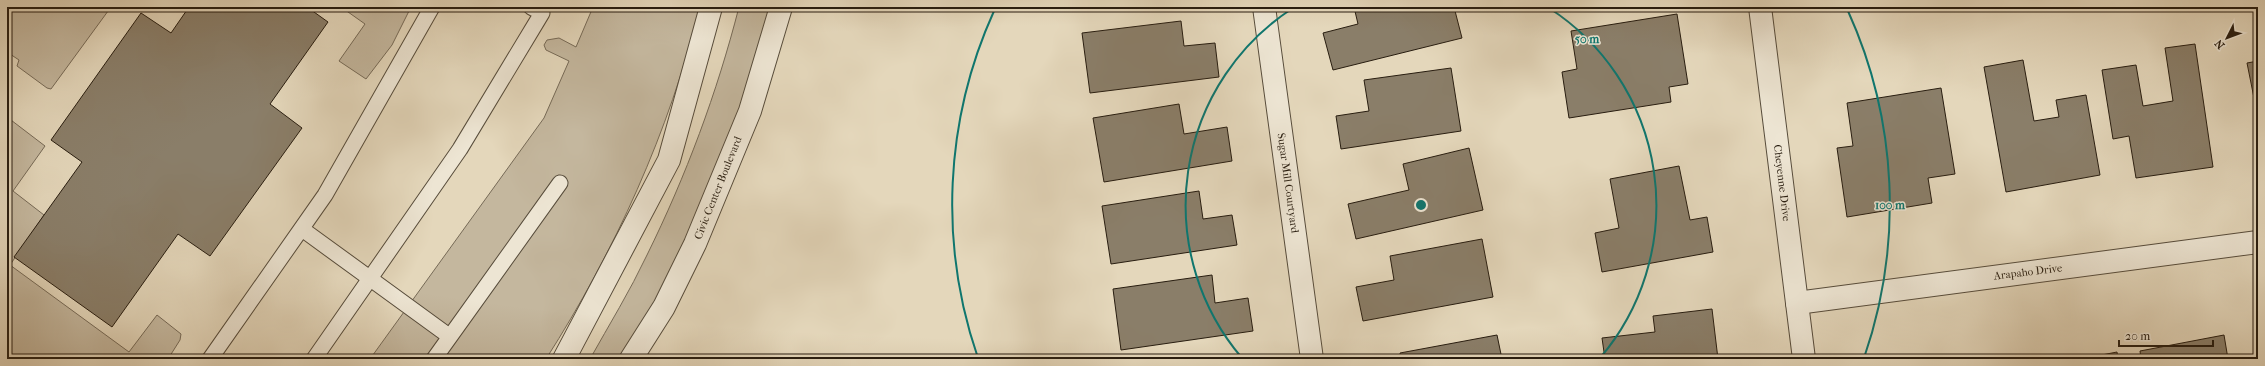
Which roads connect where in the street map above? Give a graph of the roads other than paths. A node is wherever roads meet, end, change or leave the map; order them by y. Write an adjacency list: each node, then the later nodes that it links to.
1 (432, 7): 8 (lane)
2 (531, 7): 10 (lane)
3 (711, 7): 16 (street)
4 (781, 7): 17 (street, Civic Center Boulevard)
5 (1264, 7): 18 (street, Sugar Mill Courtyard)
6 (1760, 7): 11 (street, Cheyenne Drive)
7 (560, 183): 12 (lane)
8 (302, 229): 10 (lane); 13 (lane)
9 (2258, 242): 11 (street, Arapaho Drive)
10 (370, 277): 12 (lane); 14 (lane)
11 (1797, 303): 19 (street, Cheyenne Drive)
12 (449, 336): 15 (lane)
13 (210, 359)
14 (314, 359)
15 (434, 359)
16 (564, 359)
17 (631, 359)
18 (1312, 359)
19 (1804, 359)

